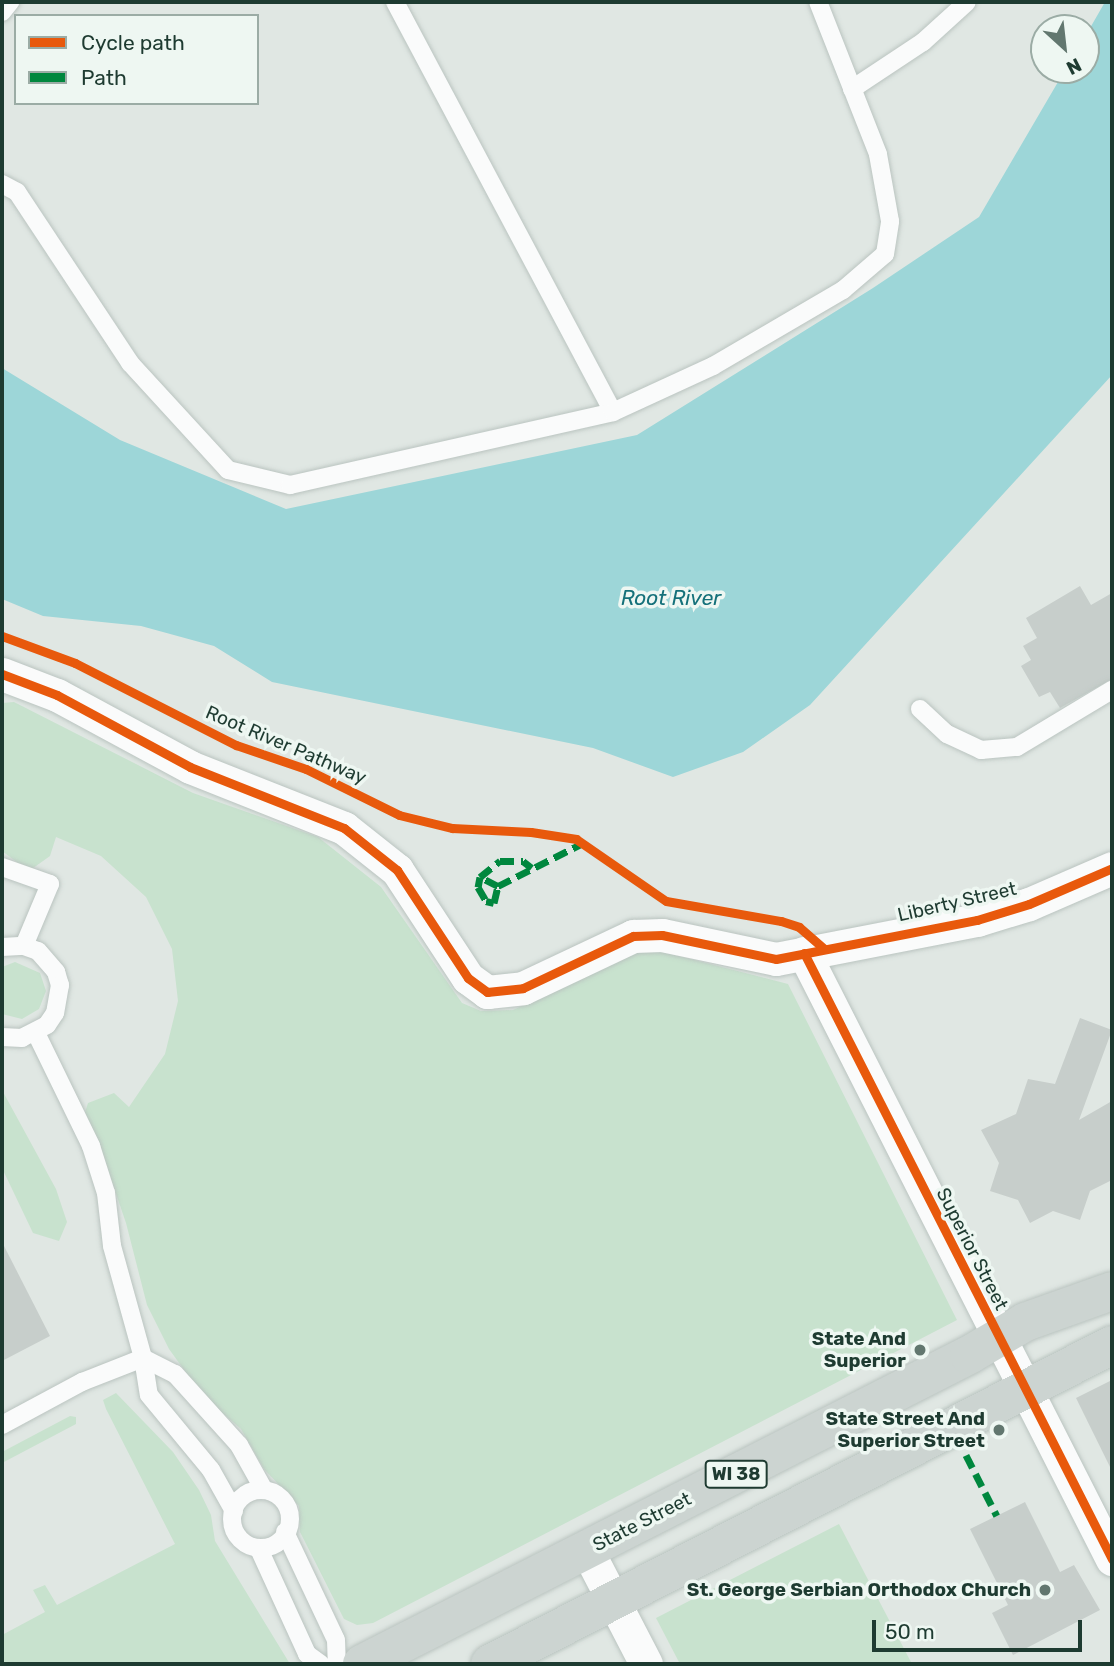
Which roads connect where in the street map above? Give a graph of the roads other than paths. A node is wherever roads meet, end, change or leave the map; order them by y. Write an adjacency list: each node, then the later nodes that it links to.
1 (10, 2): 5 (lane)
2 (395, 2): 8 (lane)
3 (818, 2): 6 (lane)
4 (967, 2): 6 (lane)
5 (2, 12)
6 (852, 89): 8 (lane)
7 (2, 184): 8 (lane)
8 (613, 412)
9 (2, 674): 16 (street, Liberty Street)
10 (1112, 690): 11 (lane)
11 (920, 709)
12 (2, 867): 14 (lane)
13 (1112, 868): 16 (street, Liberty Street)
14 (24, 946): 15 (lane); 17 (lane)
15 (2, 947)
16 (804, 953): 20 (street, Superior Street)
17 (36, 1033): 18 (lane); 22 (lane)
18 (2, 1037)
19 (1112, 1291): 20 (main road, State Street / WI 38)
20 (998, 1338): 23 (street, Superior Street); 29 (main road, State Street / WI 38)
21 (1112, 1345): 23 (main road)
22 (143, 1358): 24 (lane); 25 (lane); 26 (lane)
23 (1026, 1392): 30 (street, Superior Street); 31 (main road)
24 (2, 1425)
25 (264, 1490): 26 (lane); 27 (lane)
26 (234, 1511): 28 (lane)
27 (285, 1532): 28 (lane); 33 (lane)
28 (259, 1549): 32 (lane)
29 (587, 1550): 31 (street); 34 (main road, State Street / WI 38)
30 (1112, 1559)
31 (613, 1601): 35 (main road); 36 (street)
32 (321, 1664)
33 (337, 1664)
34 (362, 1664)
35 (490, 1664)
36 (646, 1664)

